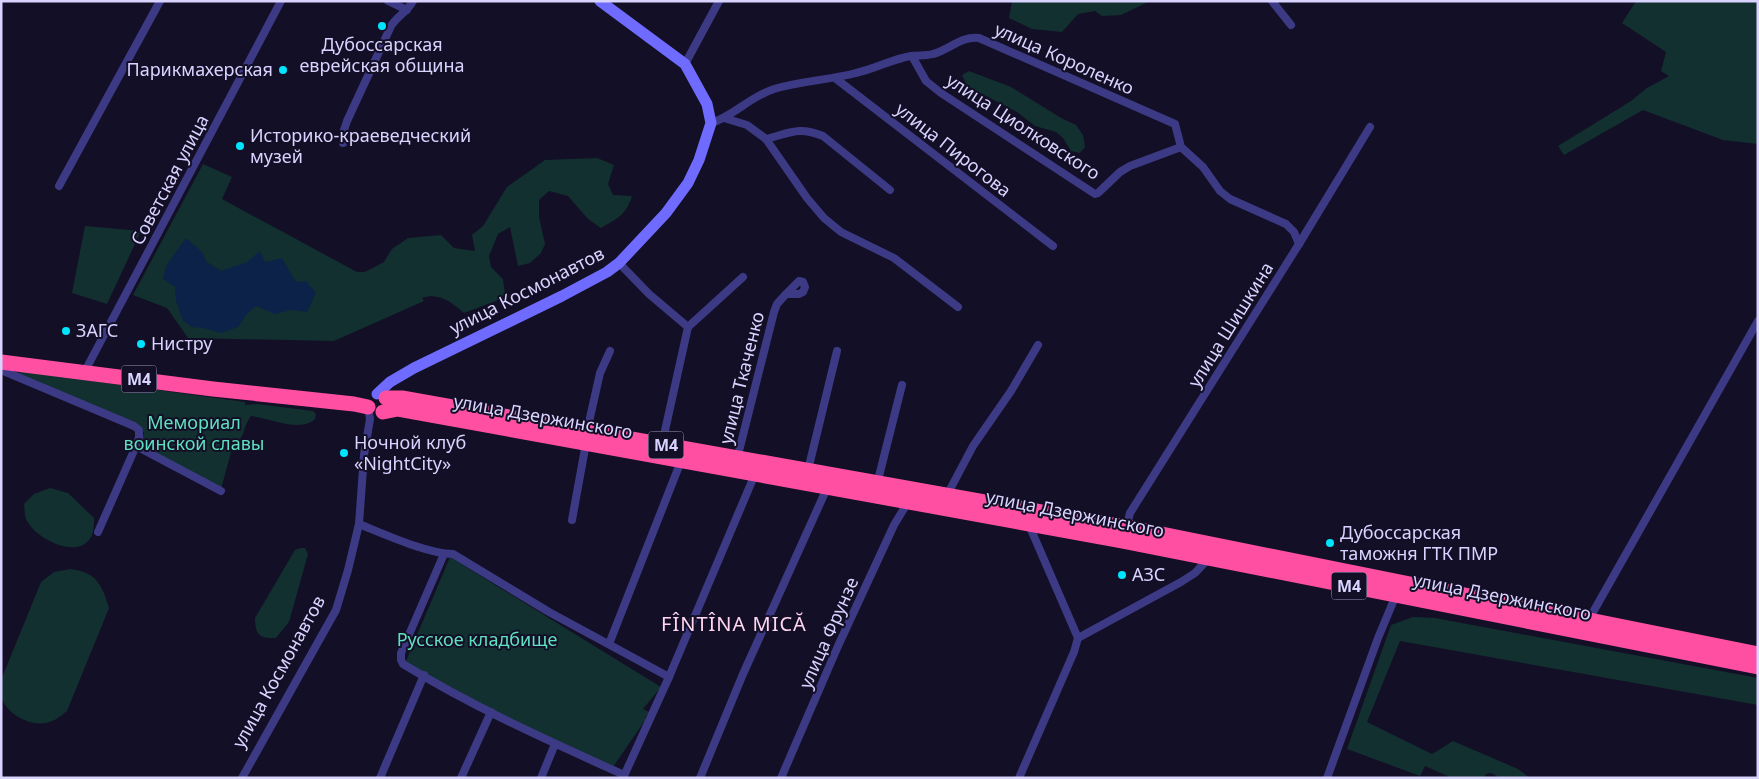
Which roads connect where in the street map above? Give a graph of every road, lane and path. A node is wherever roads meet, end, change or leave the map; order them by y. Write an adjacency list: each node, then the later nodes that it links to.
1 (160, 1): 19 (street)
2 (281, 1): 34 (street, Советская улица)
3 (388, 1): 8 (street)
4 (413, 1): 8 (street)
5 (600, 1): 11 (street)
6 (718, 1): 11 (street)
7 (1272, 1): 9 (street)
8 (407, 10): 17 (street)
9 (1291, 25)
10 (912, 56): 12 (street, улица Короленко); 18 (street, улица Короленко); 18 (street, улица Циолковского)
11 (685, 64): 14 (street)
12 (836, 78): 13 (street, улица Короленко); 22 (street, улица Пирогова)
13 (724, 118): 14 (street, улица Короленко); 16 (street)
14 (711, 122): 23 (street, улица Космонавтов)
15 (1370, 127): 21 (street, улица Шишкина)
16 (766, 139): 20 (street); 26 (street)
17 (343, 143)
18 (1181, 147): 21 (street)
19 (59, 186)
20 (890, 190)
21 (1299, 244): 53 (street, улица Шишкина)
22 (1053, 246)
23 (619, 263): 28 (street); 36 (street, улица Космонавтов)
24 (743, 277): 28 (street)
25 (786, 294): 40 (street, улица Ткаченко)
26 (958, 307)
27 (1758, 321): 57 (street)
28 (688, 327): 38 (street)
29 (1038, 345): 47 (street)
30 (610, 351): 37 (street)
31 (837, 351): 42 (street)
32 (1, 362): 34 (highway, улица Дзержинского / M4)
33 (1, 370): 39 (street)
34 (85, 372): 36 (highway, улица Дзержинского / M4)
35 (902, 385): 44 (street)
36 (373, 406): 37 (highway, улица Дзержинского / M4); 50 (street, улица Космонавтов)
37 (587, 437): 38 (highway, улица Дзержинского / M4); 41 (highway, улица Дзержинского / M4); 49 (street)
38 (662, 444): 40 (highway, улица Дзержинского / M4)
39 (136, 446): 46 (street); 52 (street)
40 (737, 459): 42 (highway, улица Дзержинского / M4)
41 (681, 461): 43 (highway, улица Дзержинского / M4); 59 (street)
42 (808, 470): 44 (highway, улица Дзержинского / M4)
43 (755, 474): 45 (highway, улица Дзержинского / M4); 63 (street)
44 (877, 484): 47 (highway, улица Дзержинского / M4)
45 (827, 488): 48 (highway, улица Дзержинского / M4); 71 (street)
46 (221, 491)
47 (943, 501): 48 (highway, улица Дзержинского / M4); 51 (highway, улица Дзержинского / M4); 53 (highway, улица Дзержинского / M4)
48 (908, 502): 72 (street, улица Фрунзе)
49 (572, 520)
50 (359, 524): 54 (street); 67 (street, улица Космонавтов)
51 (1029, 525): 53 (highway, улица Дзержинского / M4); 58 (street)
52 (98, 532)
53 (1124, 534): 55 (highway, улица Дзержинского / M4); 57 (highway, улица Дзержинского / M4)
54 (444, 554): 59 (street); 62 (street)
55 (1208, 559): 56 (highway, улица Дзержинского / M4); 58 (street)
56 (1396, 595): 57 (highway, улица Дзержинского / M4); 74 (street)
57 (1586, 627): 60 (highway, улица Дзержинского / M4); 61 (highway, улица Дзержинского / M4)
58 (1078, 638): 73 (street)
59 (608, 644): 63 (street)
60 (1758, 654)
61 (1758, 667)
62 (424, 676): 64 (street); 68 (street)
63 (669, 677): 66 (street)
64 (491, 712): 65 (street); 69 (street)
65 (555, 744): 66 (street); 70 (street)
66 (623, 776)
67 (242, 778)
68 (380, 778)
69 (461, 778)
70 (541, 778)
71 (700, 778)
72 (782, 778)
73 (1019, 778)
74 (1326, 778)

